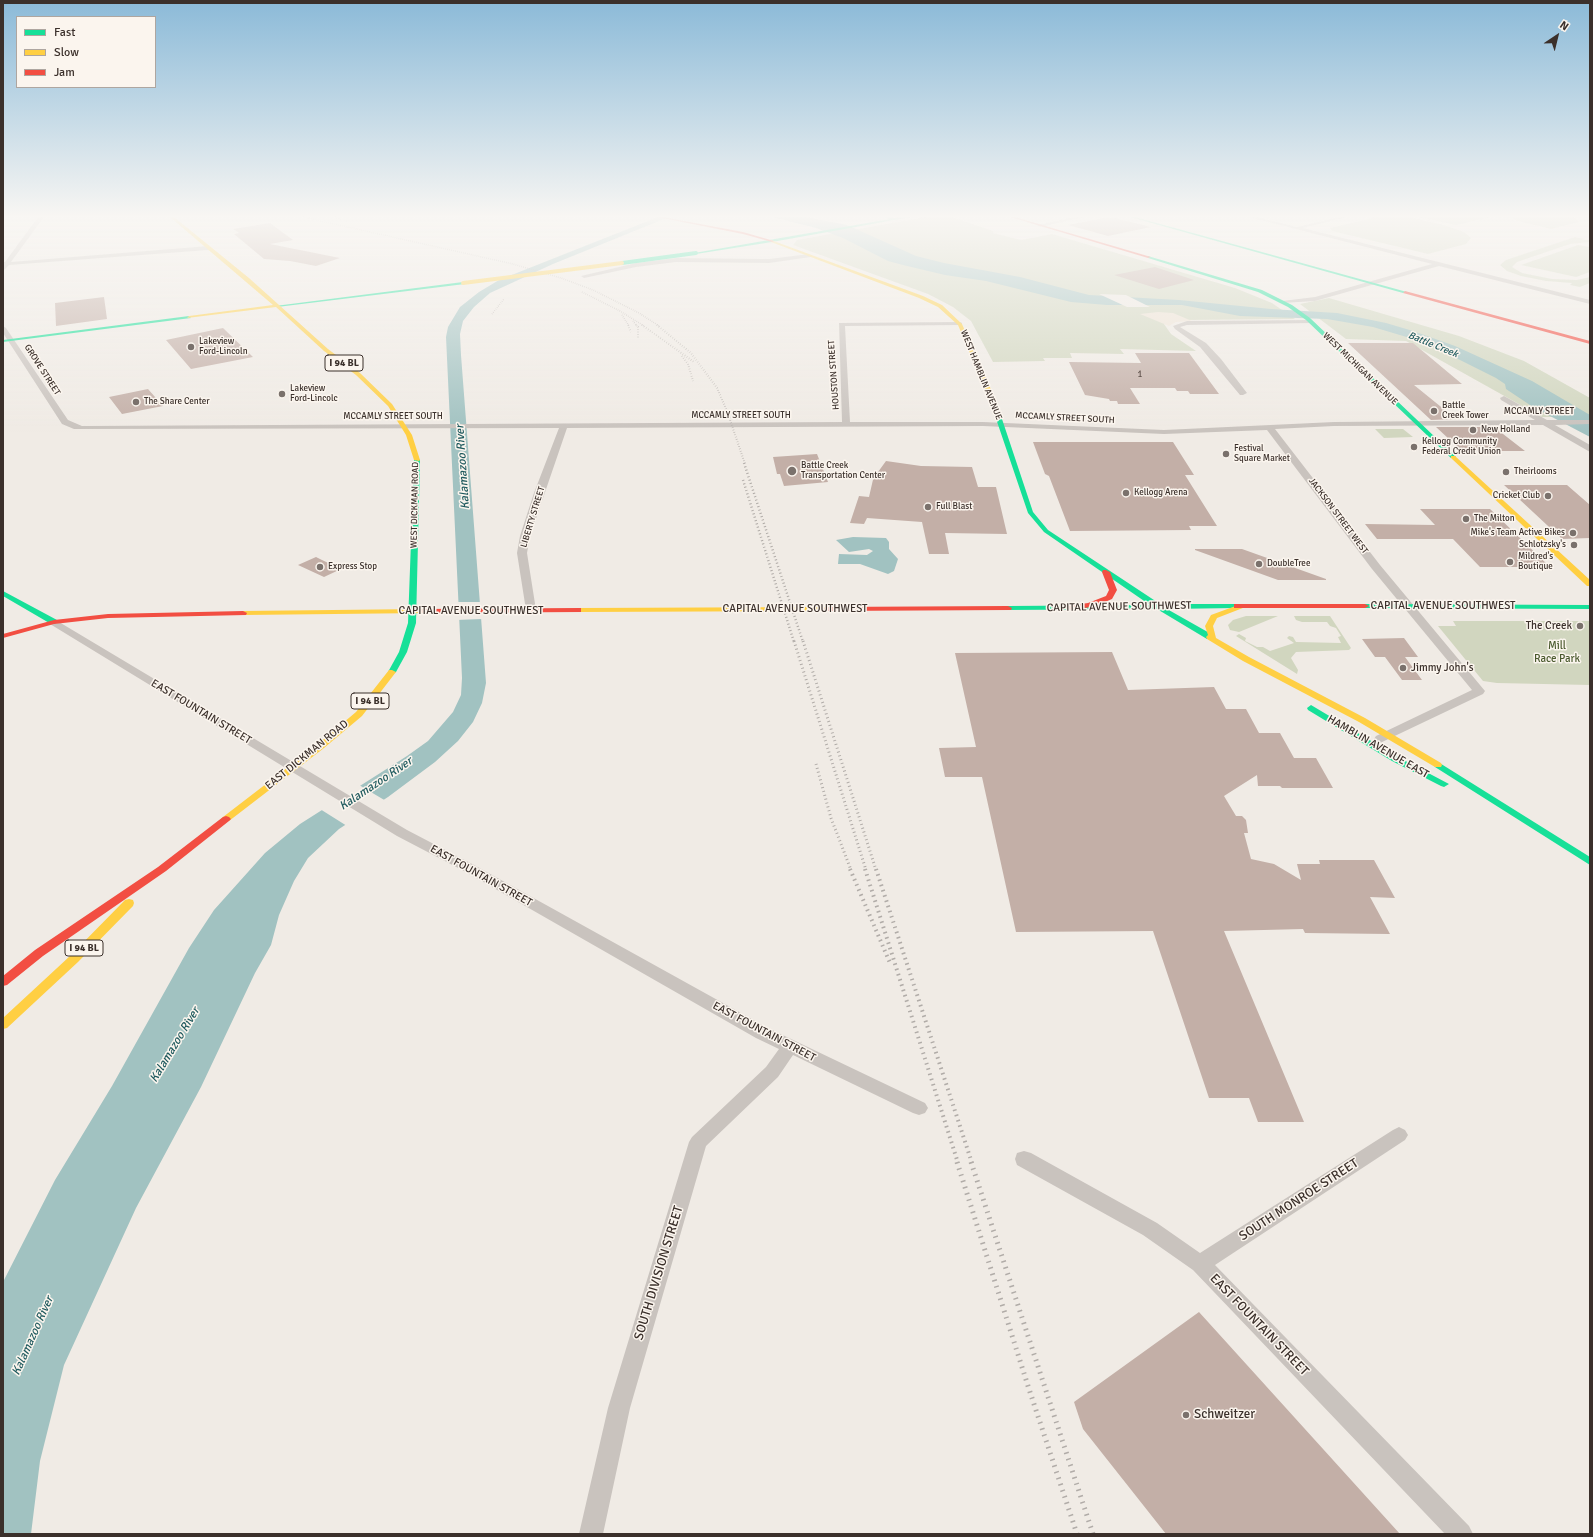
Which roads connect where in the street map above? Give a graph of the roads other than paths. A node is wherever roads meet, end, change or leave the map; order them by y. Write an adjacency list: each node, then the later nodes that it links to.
1 (257, 289): 10 (main road, WEST DICKMAN ROAD / I 94 BL)
2 (416, 289): 10 (main road, bridge)
3 (898, 289): 12 (main road, WEST HAMBLIN AVENUE)
4 (1250, 289): 9 (main road, WEST MICHIGAN AVENUE)
5 (1349, 289): 9 (street)
6 (1396, 289): 15 (main road)
7 (1538, 289): 8 (street)
8 (1590, 302)
9 (1287, 304): 11 (main road, WEST MICHIGAN AVENUE)
10 (276, 306): 14 (main road); 26 (main road, WEST DICKMAN ROAD / I 94 BL)
11 (1309, 320): 16 (street); 22 (main road, WEST MICHIGAN AVENUE)
12 (960, 324): 21 (main road, WEST HAMBLIN AVENUE); 23 (street, HOUSTON STREET)
13 (3, 328): 14 (street, GROVE STREET)
14 (7, 341): 19 (street, GROVE STREET)
15 (1590, 343)
16 (1243, 393)
17 (1504, 398): 18 (street)
18 (1541, 421): 20 (street, MCCAMLY STREET); 22 (street, MCCAMLY STREET); 27 (street)
19 (65, 422): 26 (street, MCCAMLY STREET SOUTH)
20 (1590, 422)
21 (1001, 424): 23 (street, MCCAMLY STREET SOUTH); 25 (street, MCCAMLY STREET SOUTH); 28 (main road, WEST HAMBLIN AVENUE)
22 (1417, 424): 25 (street, MCCAMLY STREET SOUTH); 29 (main road, WEST MICHIGAN AVENUE)
23 (846, 425): 24 (street, MCCAMLY STREET SOUTH)
24 (564, 426): 26 (street, MCCAMLY STREET SOUTH); 36 (street, LIBERTY STREET)
25 (1268, 426): 31 (street, JACKSON STREET WEST)
26 (404, 427): 37 (main road, WEST DICKMAN ROAD / I 94 BL)
27 (1590, 449)
28 (1106, 572): 33 (main road, WEST HAMBLIN AVENUE); 35 (main road)
29 (1590, 584)
30 (3, 593): 38 (main road)
31 (1408, 605): 32 (main road, CAPITAL AVENUE SOUTHWEST); 34 (main road, CAPITAL AVENUE SOUTHWEST); 44 (street, JACKSON STREET WEST)
32 (1244, 606): 33 (main road, CAPITAL AVENUE SOUTHWEST); 40 (main road)
33 (1159, 607): 35 (main road, CAPITAL AVENUE SOUTHWEST); 40 (main road, HAMBLIN AVENUE EAST)
34 (1590, 607)
35 (1070, 608): 36 (main road, CAPITAL AVENUE SOUTHWEST)
36 (531, 610): 37 (main road, CAPITAL AVENUE SOUTHWEST)
37 (412, 612): 38 (main road, CAPITAL AVENUE SOUTHWEST); 46 (main road, EAST DICKMAN ROAD / I 94 BL)
38 (54, 622): 39 (main road, CAPITAL AVENUE SOUTHWEST); 46 (street, EAST FOUNTAIN STREET)
39 (3, 636)
40 (1213, 639): 41 (main road, HAMBLIN AVENUE EAST)
41 (1246, 659): 42 (main road, HAMBLIN AVENUE EAST); 44 (main road, HAMBLIN AVENUE EAST)
42 (1280, 688)
43 (1305, 704): 45 (main road, HAMBLIN AVENUE EAST)
44 (1388, 735): 45 (street); 49 (main road, HAMBLIN AVENUE EAST)
45 (1370, 744): 47 (main road, HAMBLIN AVENUE EAST)
46 (293, 768): 51 (main road, EAST DICKMAN ROAD / I 94 BL); 54 (street, EAST FOUNTAIN STREET)
47 (1449, 787)
48 (1470, 797): 49 (main road, HAMBLIN AVENUE EAST)
49 (1520, 819): 50 (main road, HAMBLIN AVENUE EAST)
50 (1590, 862)
51 (162, 869): 52 (main road, EAST DICKMAN ROAD / I 94 BL); 53 (main road, EAST DICKMAN ROAD / I 94 BL)
52 (3, 982)
53 (3, 1025)
54 (790, 1047): 55 (street, EAST FOUNTAIN STREET); 59 (street, SOUTH DIVISION STREET)
55 (919, 1108)
56 (1399, 1135): 58 (street, SOUTH MONROE STREET)
57 (1024, 1159): 58 (street, EAST FOUNTAIN STREET)
58 (1200, 1264): 60 (street, EAST FOUNTAIN STREET)
59 (591, 1534)
60 (1462, 1534)

